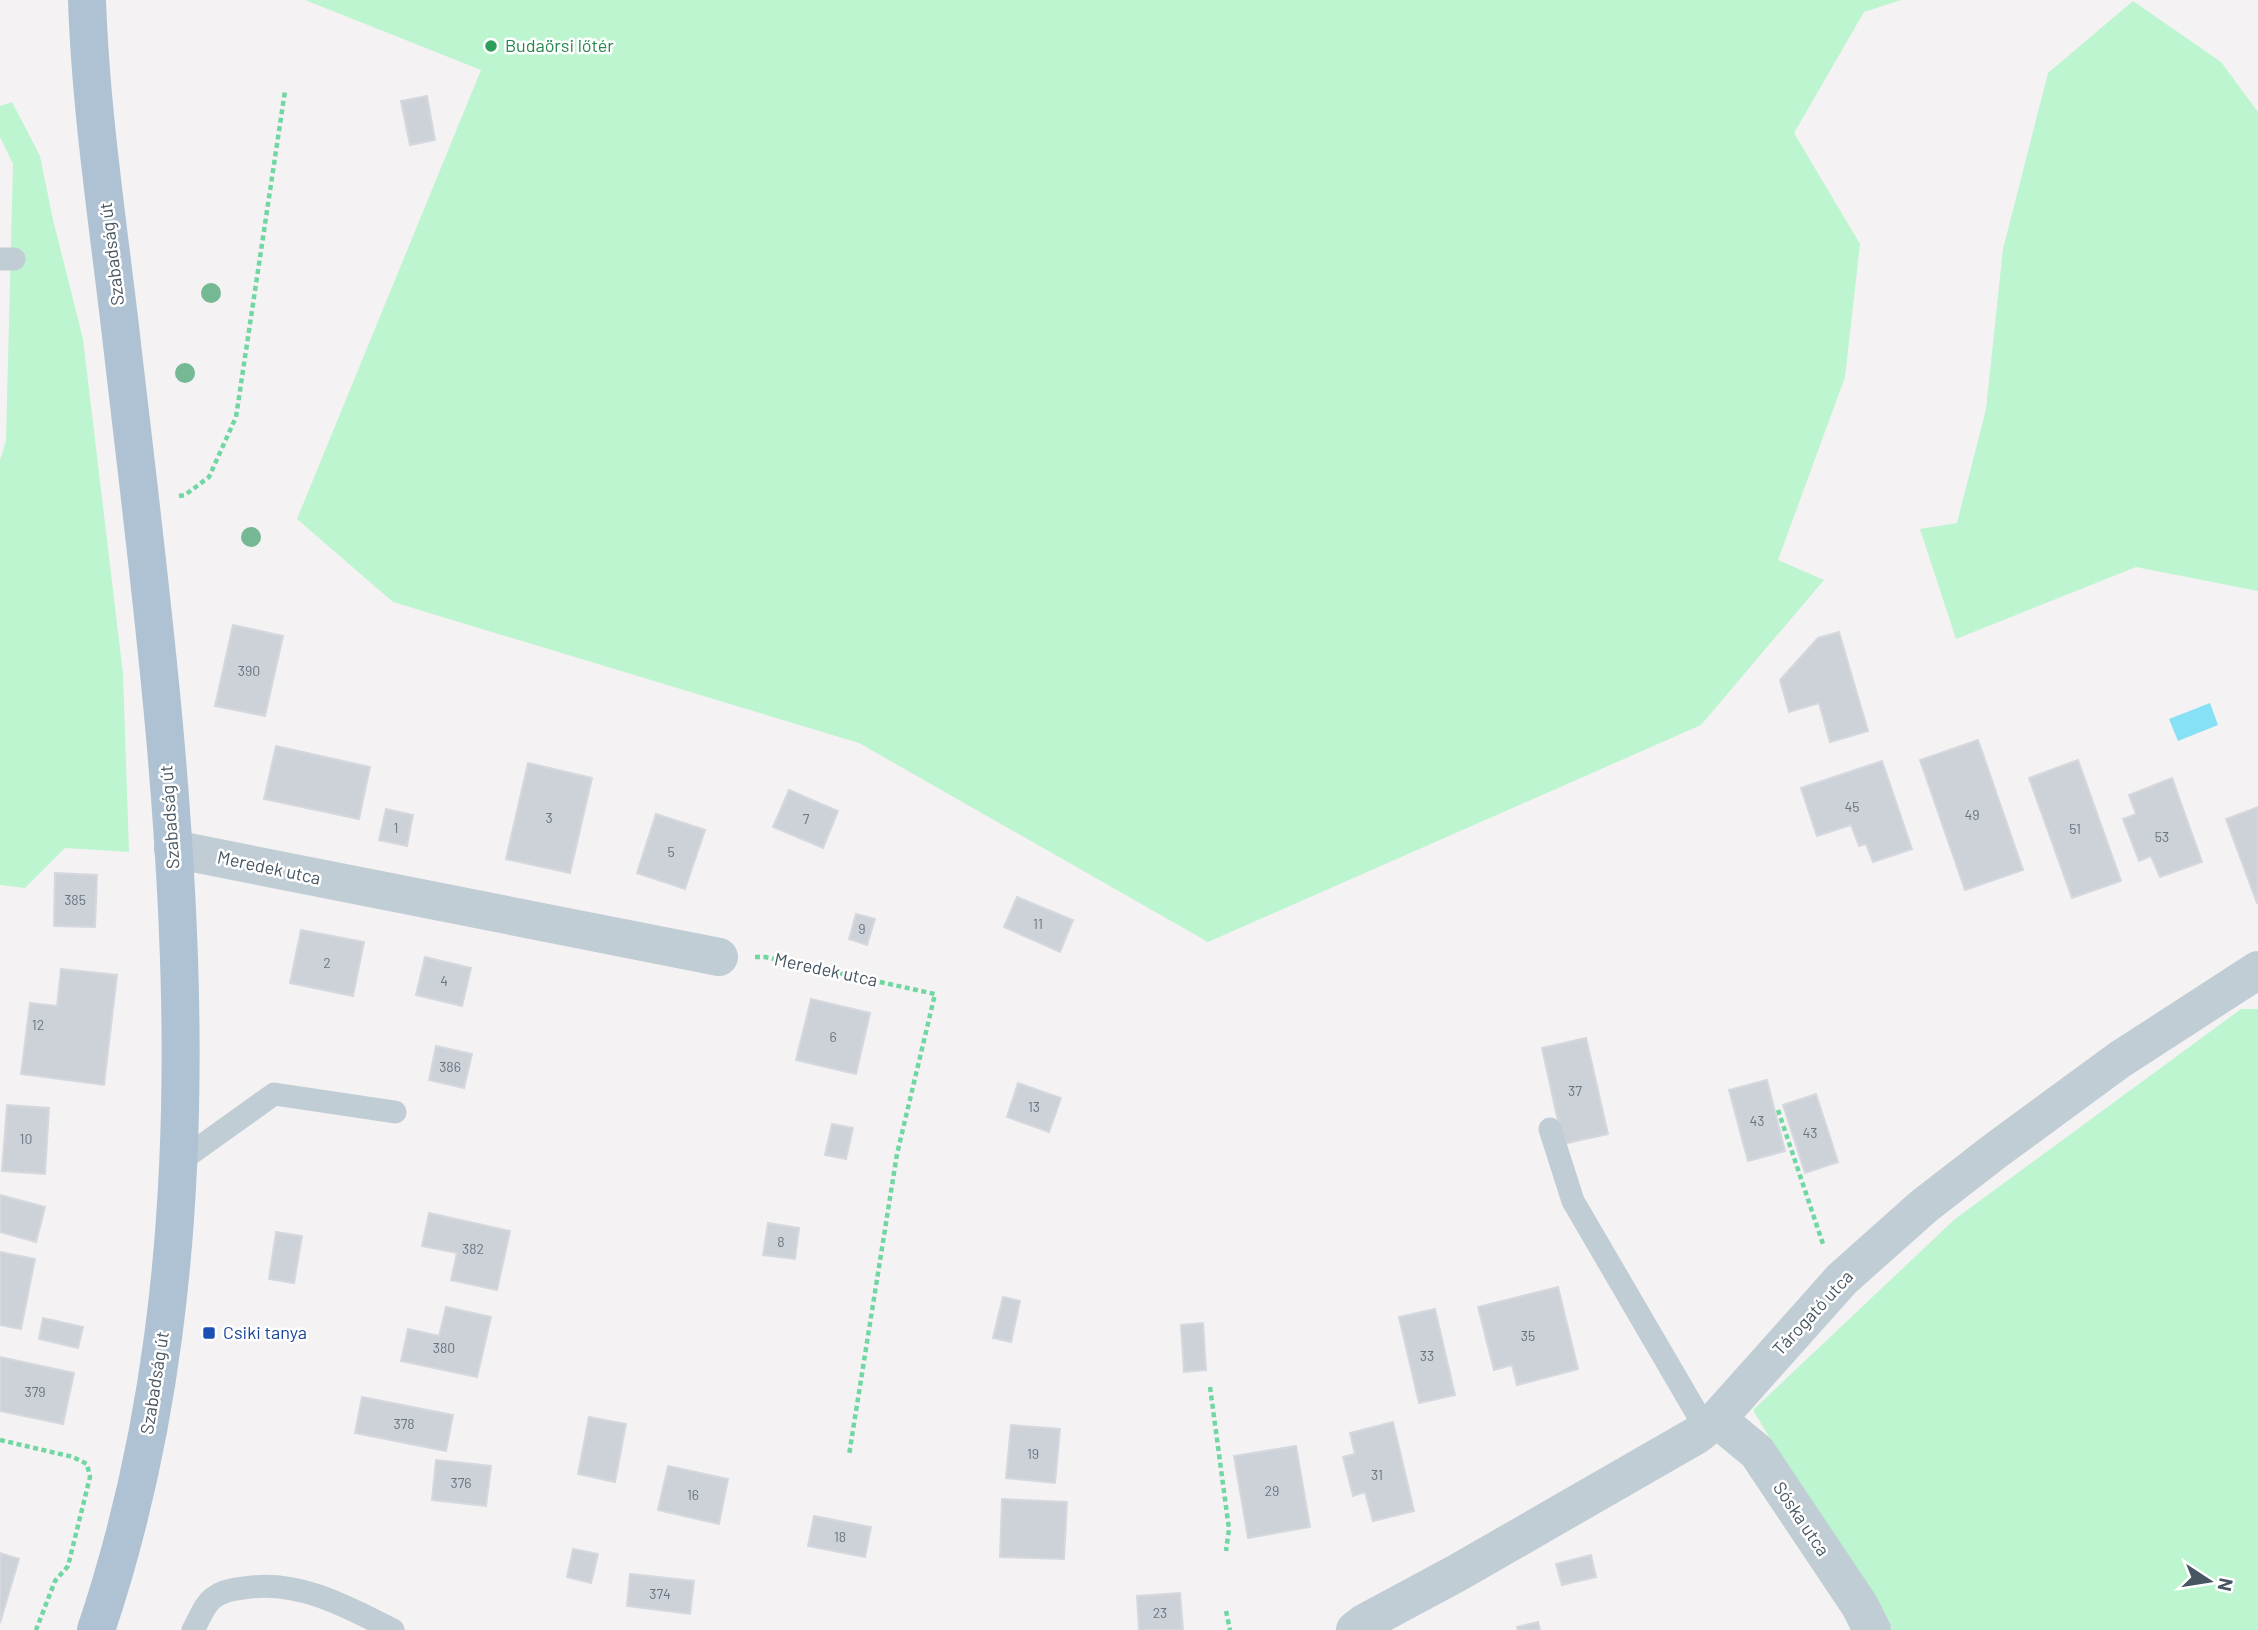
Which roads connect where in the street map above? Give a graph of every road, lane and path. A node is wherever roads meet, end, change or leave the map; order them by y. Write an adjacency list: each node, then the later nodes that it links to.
1 (87, 0): 3 (main road, Szabadság út)
2 (285, 90): 3 (path)
3 (140, 503): 4 (main road, Szabadság út)
4 (173, 849): 5 (street, Meredek utca); 10 (main road, Szabadság út)
5 (719, 957): 15 (path, Meredek utca)
6 (2258, 970): 11 (street, Tárogató utca)
7 (1777, 1110): 11 (path)
8 (395, 1112): 10 (lane)
9 (1550, 1129): 13 (lane)
10 (179, 1162): 19 (main road, Szabadság út)
11 (1837, 1284): 13 (street, Tárogató utca)
12 (1210, 1387): 16 (path)
13 (1711, 1424): 23 (street, Tárogató utca); 24 (street, Sóska utca)
14 (0, 1440): 18 (path)
15 (849, 1455)
16 (1226, 1551)
17 (1226, 1611): 22 (path)
18 (36, 1630)
19 (96, 1630)
20 (193, 1630): 21 (lane)
21 (393, 1630)
22 (1230, 1630)
23 (1355, 1630)
24 (1872, 1630)

